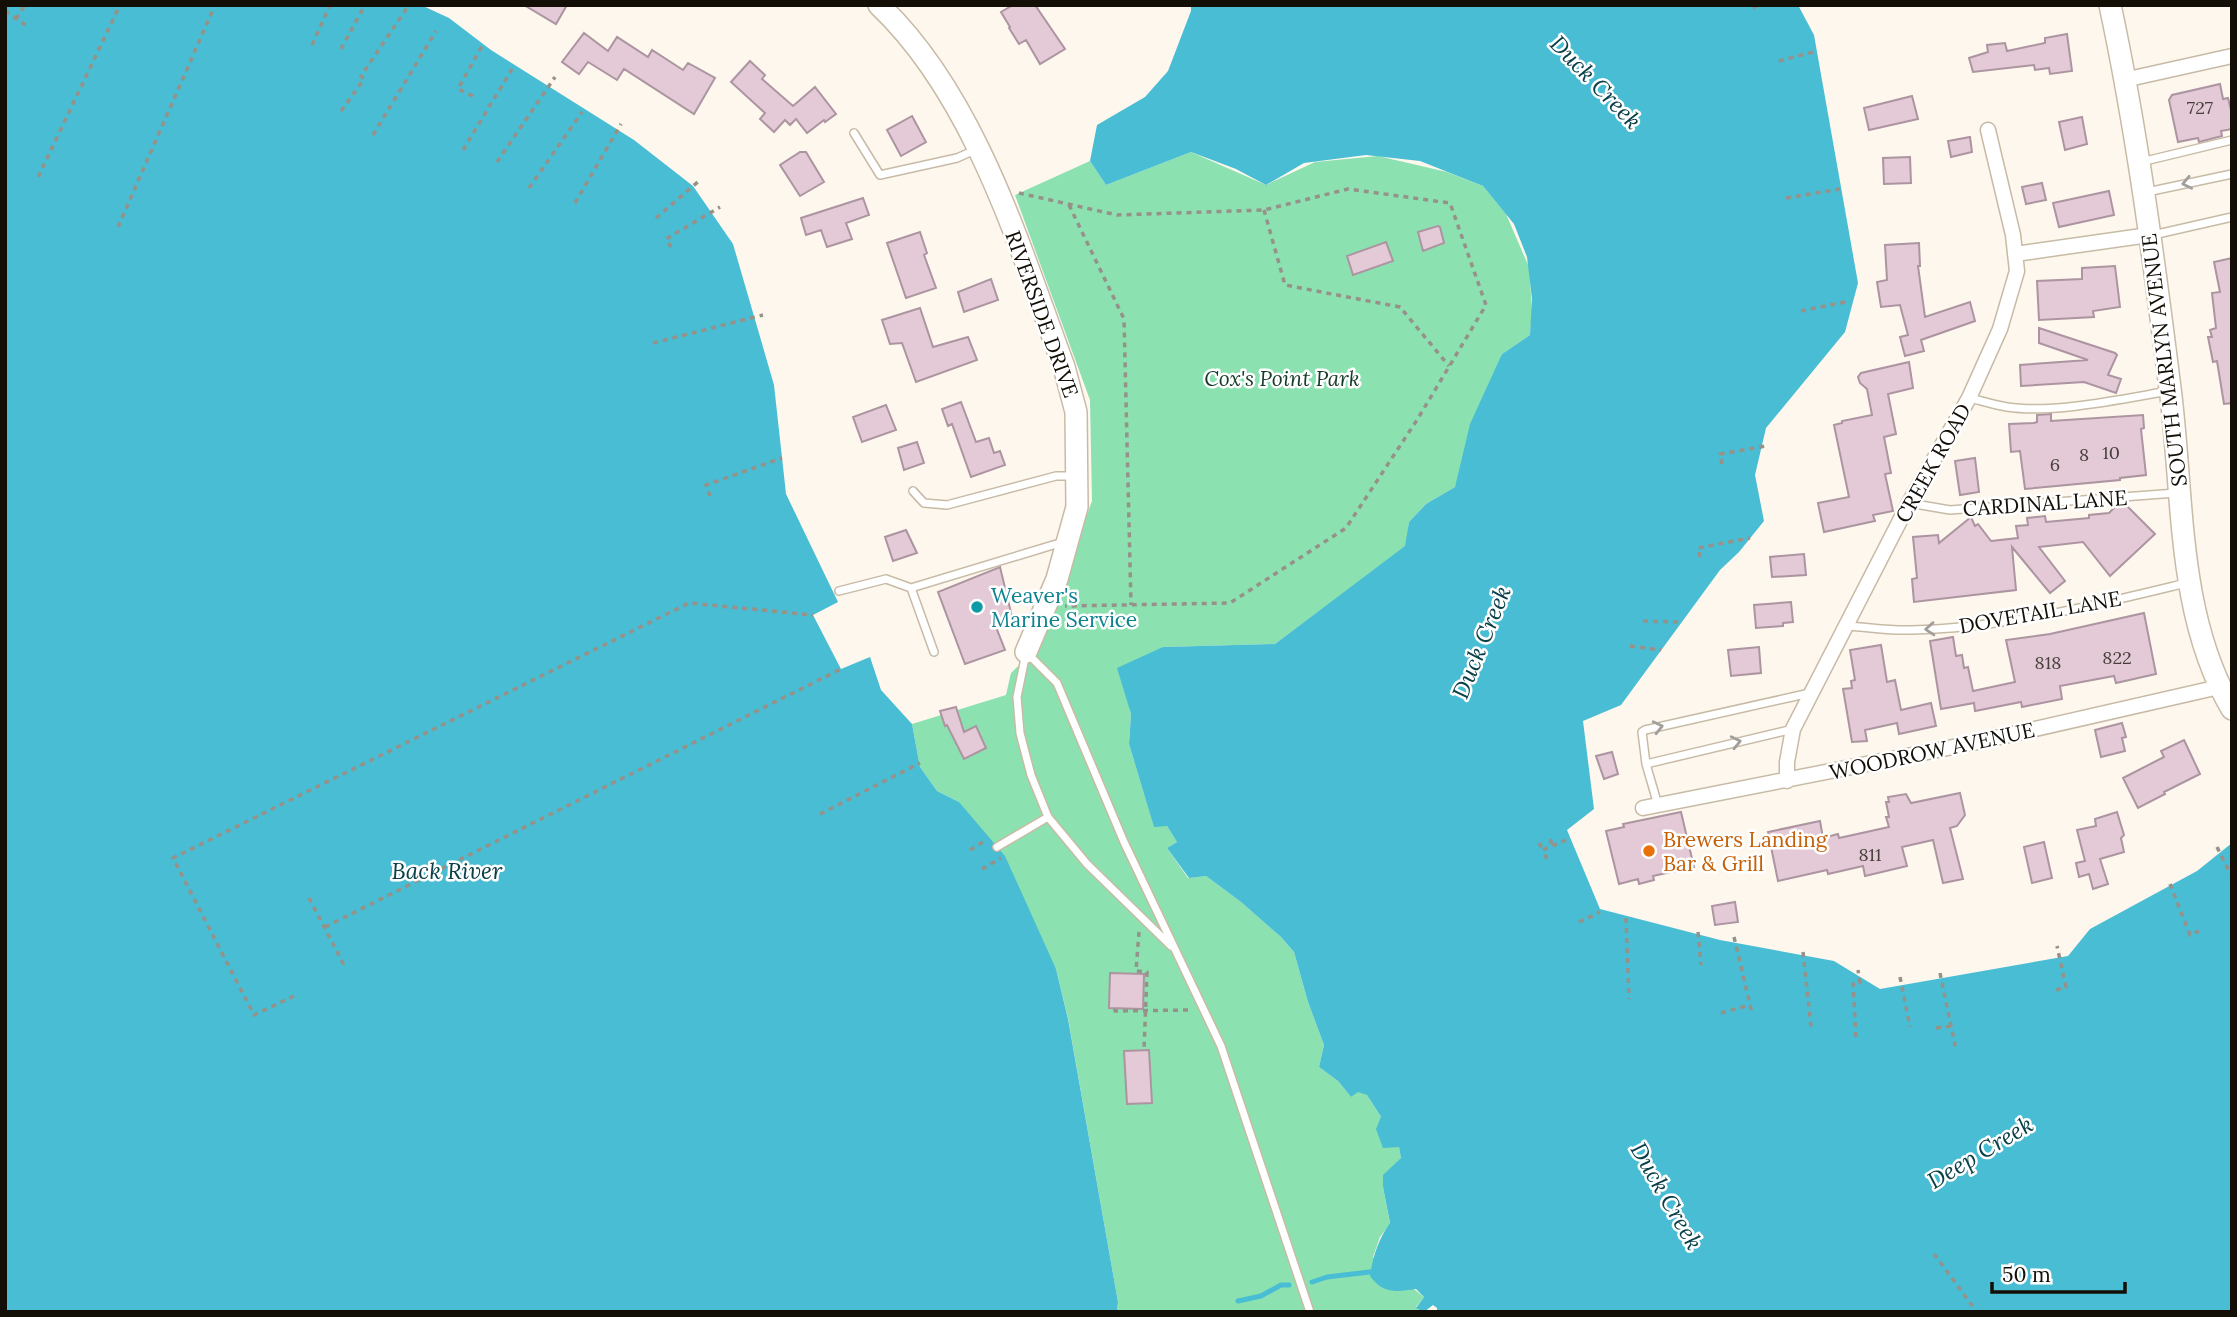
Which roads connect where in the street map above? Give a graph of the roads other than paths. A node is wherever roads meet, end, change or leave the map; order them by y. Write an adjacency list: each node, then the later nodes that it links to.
1 (879, 5): 8 (street, RIVERSIDE DRIVE)
2 (2110, 5): 4 (street, SOUTH MARLYN AVENUE)
3 (2232, 56): 4 (street)
4 (2124, 80): 9 (street, SOUTH MARLYN AVENUE)
5 (1988, 130): 14 (street, CREEK ROAD)
6 (854, 133): 8 (lane)
7 (2232, 140): 9 (lane)
8 (979, 149): 17 (street, RIVERSIDE DRIVE)
9 (2138, 162): 11 (street, SOUTH MARLYN AVENUE)
10 (2232, 174): 11 (lane, one-way to 11)
11 (2143, 193): 13 (street, SOUTH MARLYN AVENUE)
12 (2232, 217): 13 (lane)
13 (2149, 235): 14 (street); 15 (street, SOUTH MARLYN AVENUE)
14 (2015, 254): 16 (street, CREEK ROAD)
15 (2171, 390): 16 (lane); 19 (street, SOUTH MARLYN AVENUE)
16 (1969, 398): 20 (street, CREEK ROAD)
17 (1077, 477): 18 (lane); 21 (street, RIVERSIDE DRIVE)
18 (913, 491)
19 (2180, 492): 20 (lane, CARDINAL LANE); 22 (street, SOUTH MARLYN AVENUE)
20 (1909, 503): 25 (street, CREEK ROAD)
21 (1069, 541): 23 (lane); 27 (street, RIVERSIDE DRIVE)
22 (2190, 582): 25 (lane, DOVETAIL LANE, one-way to 25); 28 (street, SOUTH MARLYN AVENUE)
23 (911, 588): 24 (lane); 26 (lane)
24 (839, 591)
25 (1847, 626): 29 (street, CREEK ROAD)
26 (934, 652)
27 (1026, 652): 35 (lane); 37 (lane)
28 (2219, 687): 30 (street, SOUTH MARLYN AVENUE); 33 (street, WOODROW AVENUE)
29 (1812, 693): 31 (street, CREEK ROAD); 32 (lane, one-way to 29)
30 (2232, 709)
31 (1793, 729): 32 (lane, one-way to 31); 33 (street, CREEK ROAD)
32 (1646, 764): 34 (lane)
33 (1787, 781): 34 (street, WOODROW AVENUE)
34 (1650, 806)
35 (1048, 817): 36 (lane); 37 (lane)
36 (998, 846)
37 (1176, 951): 38 (lane)
38 (1310, 1312)

